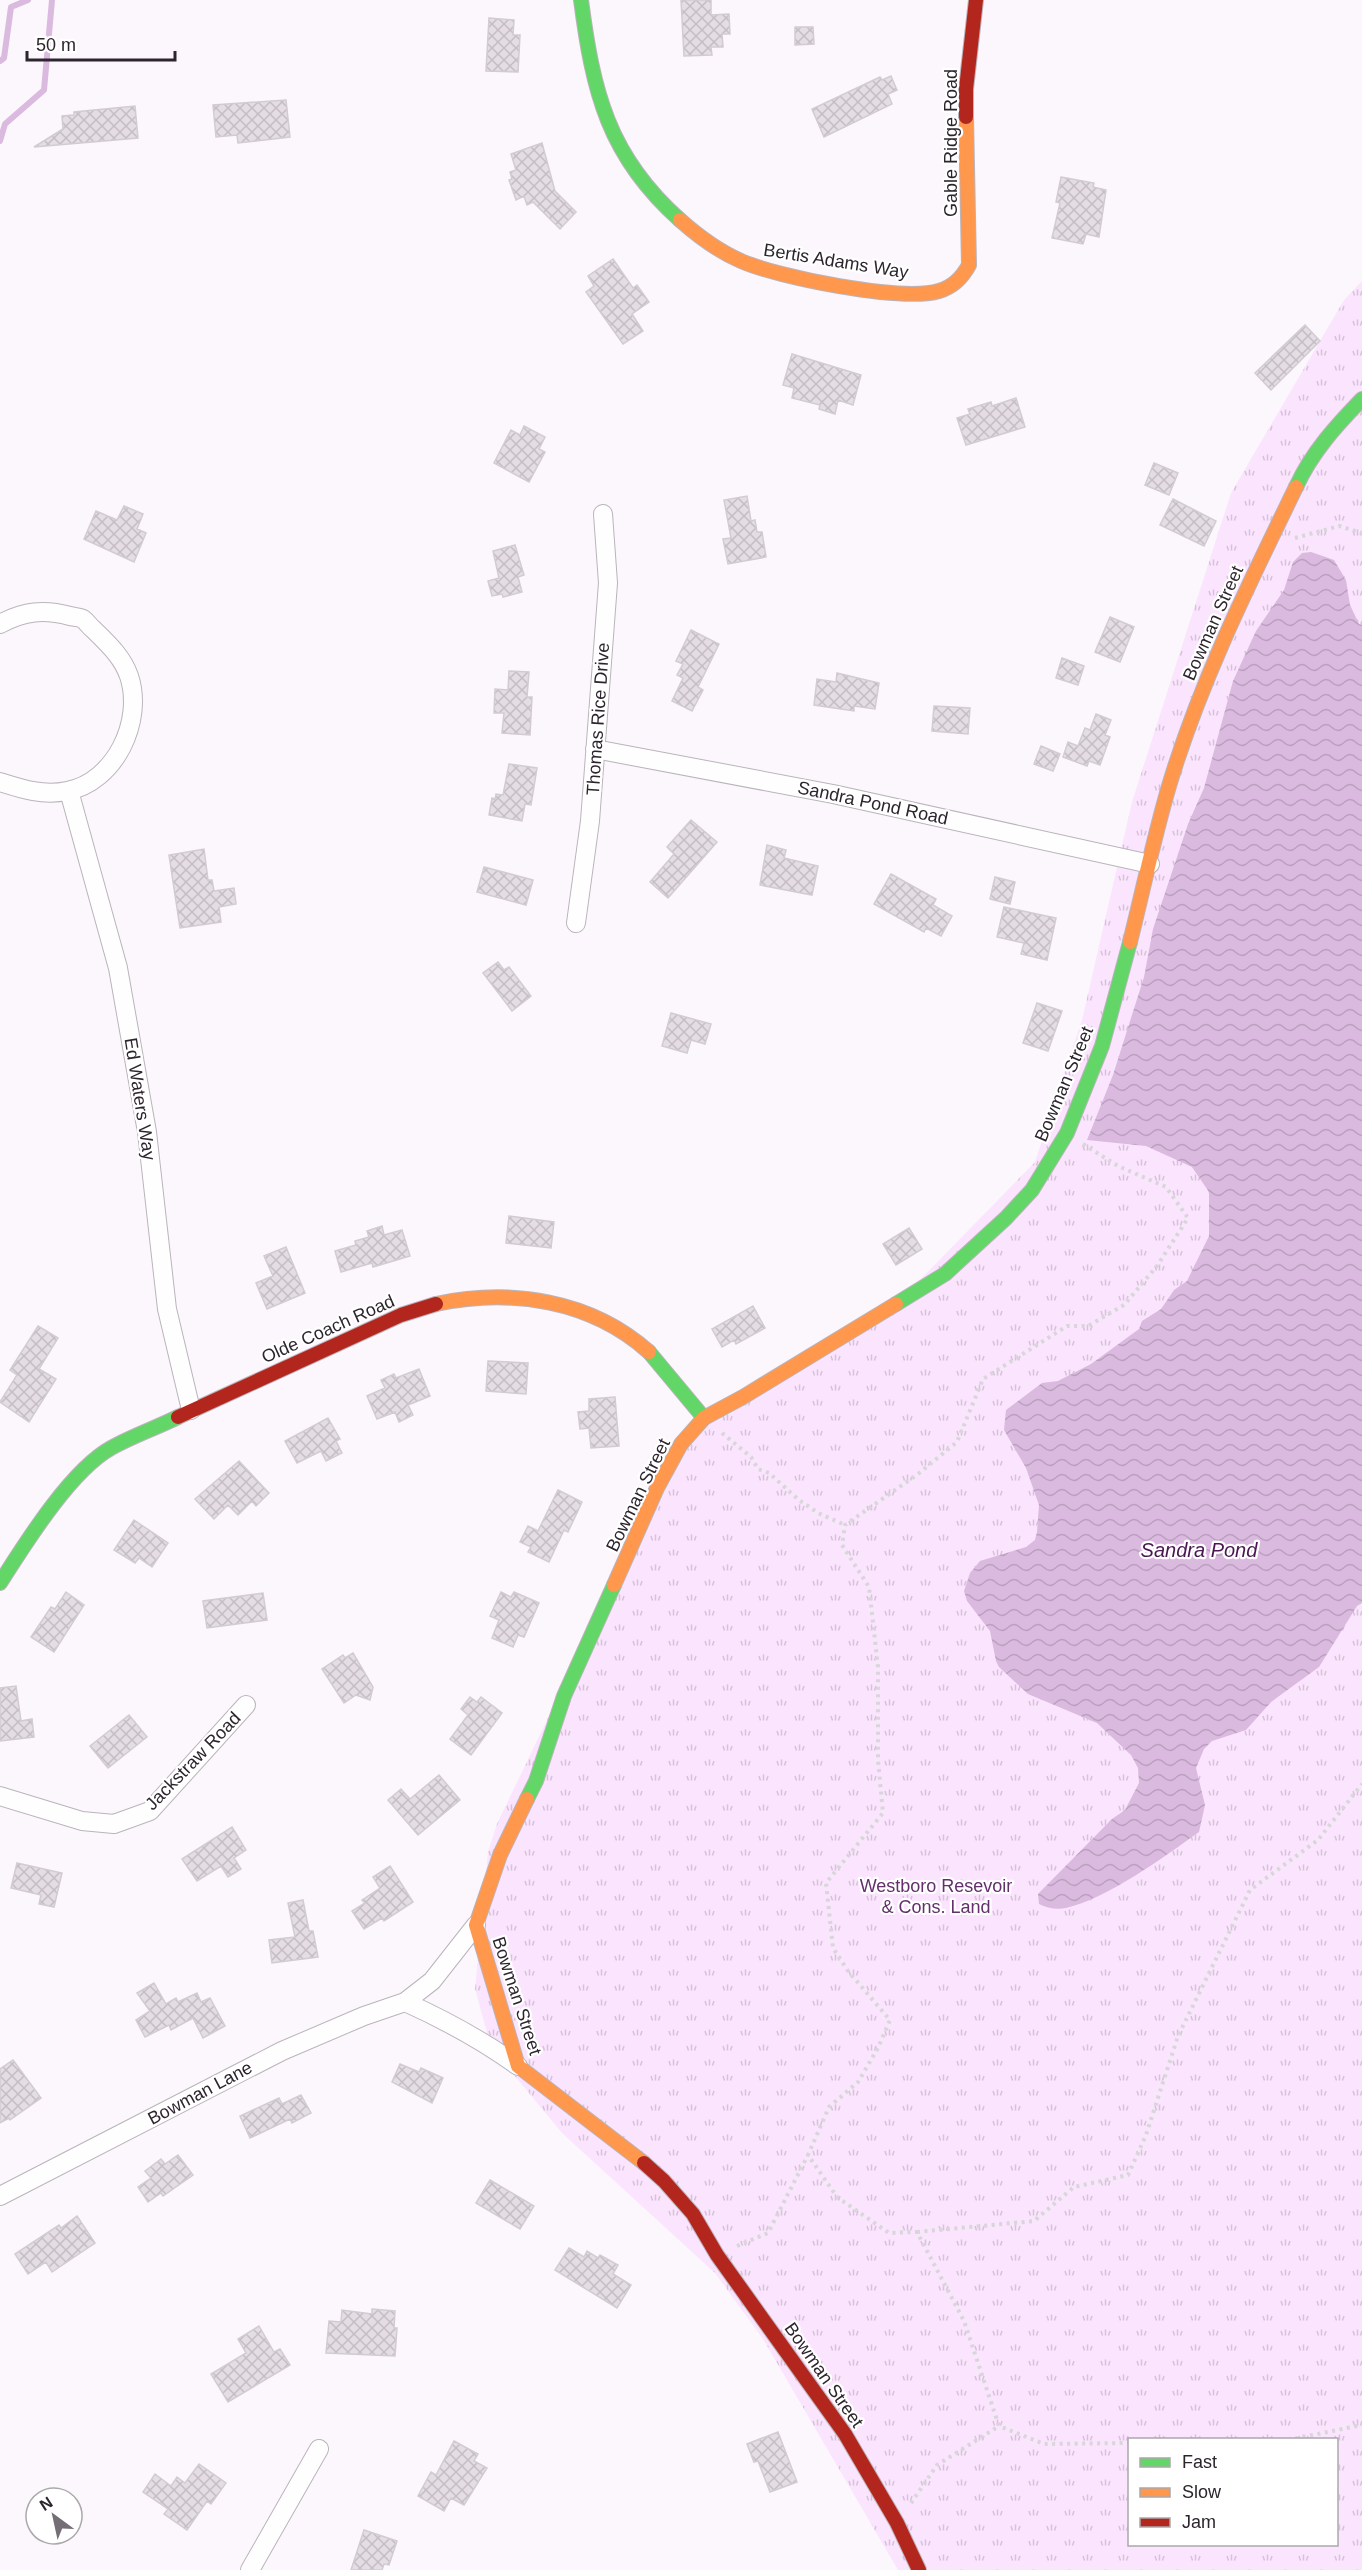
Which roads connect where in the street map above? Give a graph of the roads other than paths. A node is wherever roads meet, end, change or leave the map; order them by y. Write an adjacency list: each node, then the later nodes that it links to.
1 (581, 0): 3 (street, Bertis Adams Way)
2 (976, 0): 3 (street, Gable Ridge Road)
3 (957, 282)
4 (1362, 399): 10 (street, Bowman Street)
5 (603, 514): 7 (street, Thomas Rice Drive)
6 (0, 624): 9 (street)
7 (595, 749): 10 (street, Sandra Pond Road); 11 (street, Thomas Rice Drive)
8 (0, 782): 9 (street)
9 (69, 791): 12 (street, Ed Waters Way)
10 (1150, 864): 13 (street, Bowman Street)
11 (576, 923)
12 (191, 1410): 13 (street, Olde Coach Road); 14 (street, Olde Coach Road)
13 (704, 1418): 17 (street, Bowman Street)
14 (0, 1583)
15 (246, 1705): 16 (street, Jackstraw Road)
16 (0, 1796)
17 (476, 1925): 18 (street, Bowman Lane); 19 (street, Bowman Street)
18 (405, 2002): 19 (street); 20 (street, Bowman Lane)
19 (518, 2066): 23 (street, Bowman Street)
20 (0, 2196)
21 (319, 2450): 22 (street)
22 (250, 2570)
23 (919, 2570)

